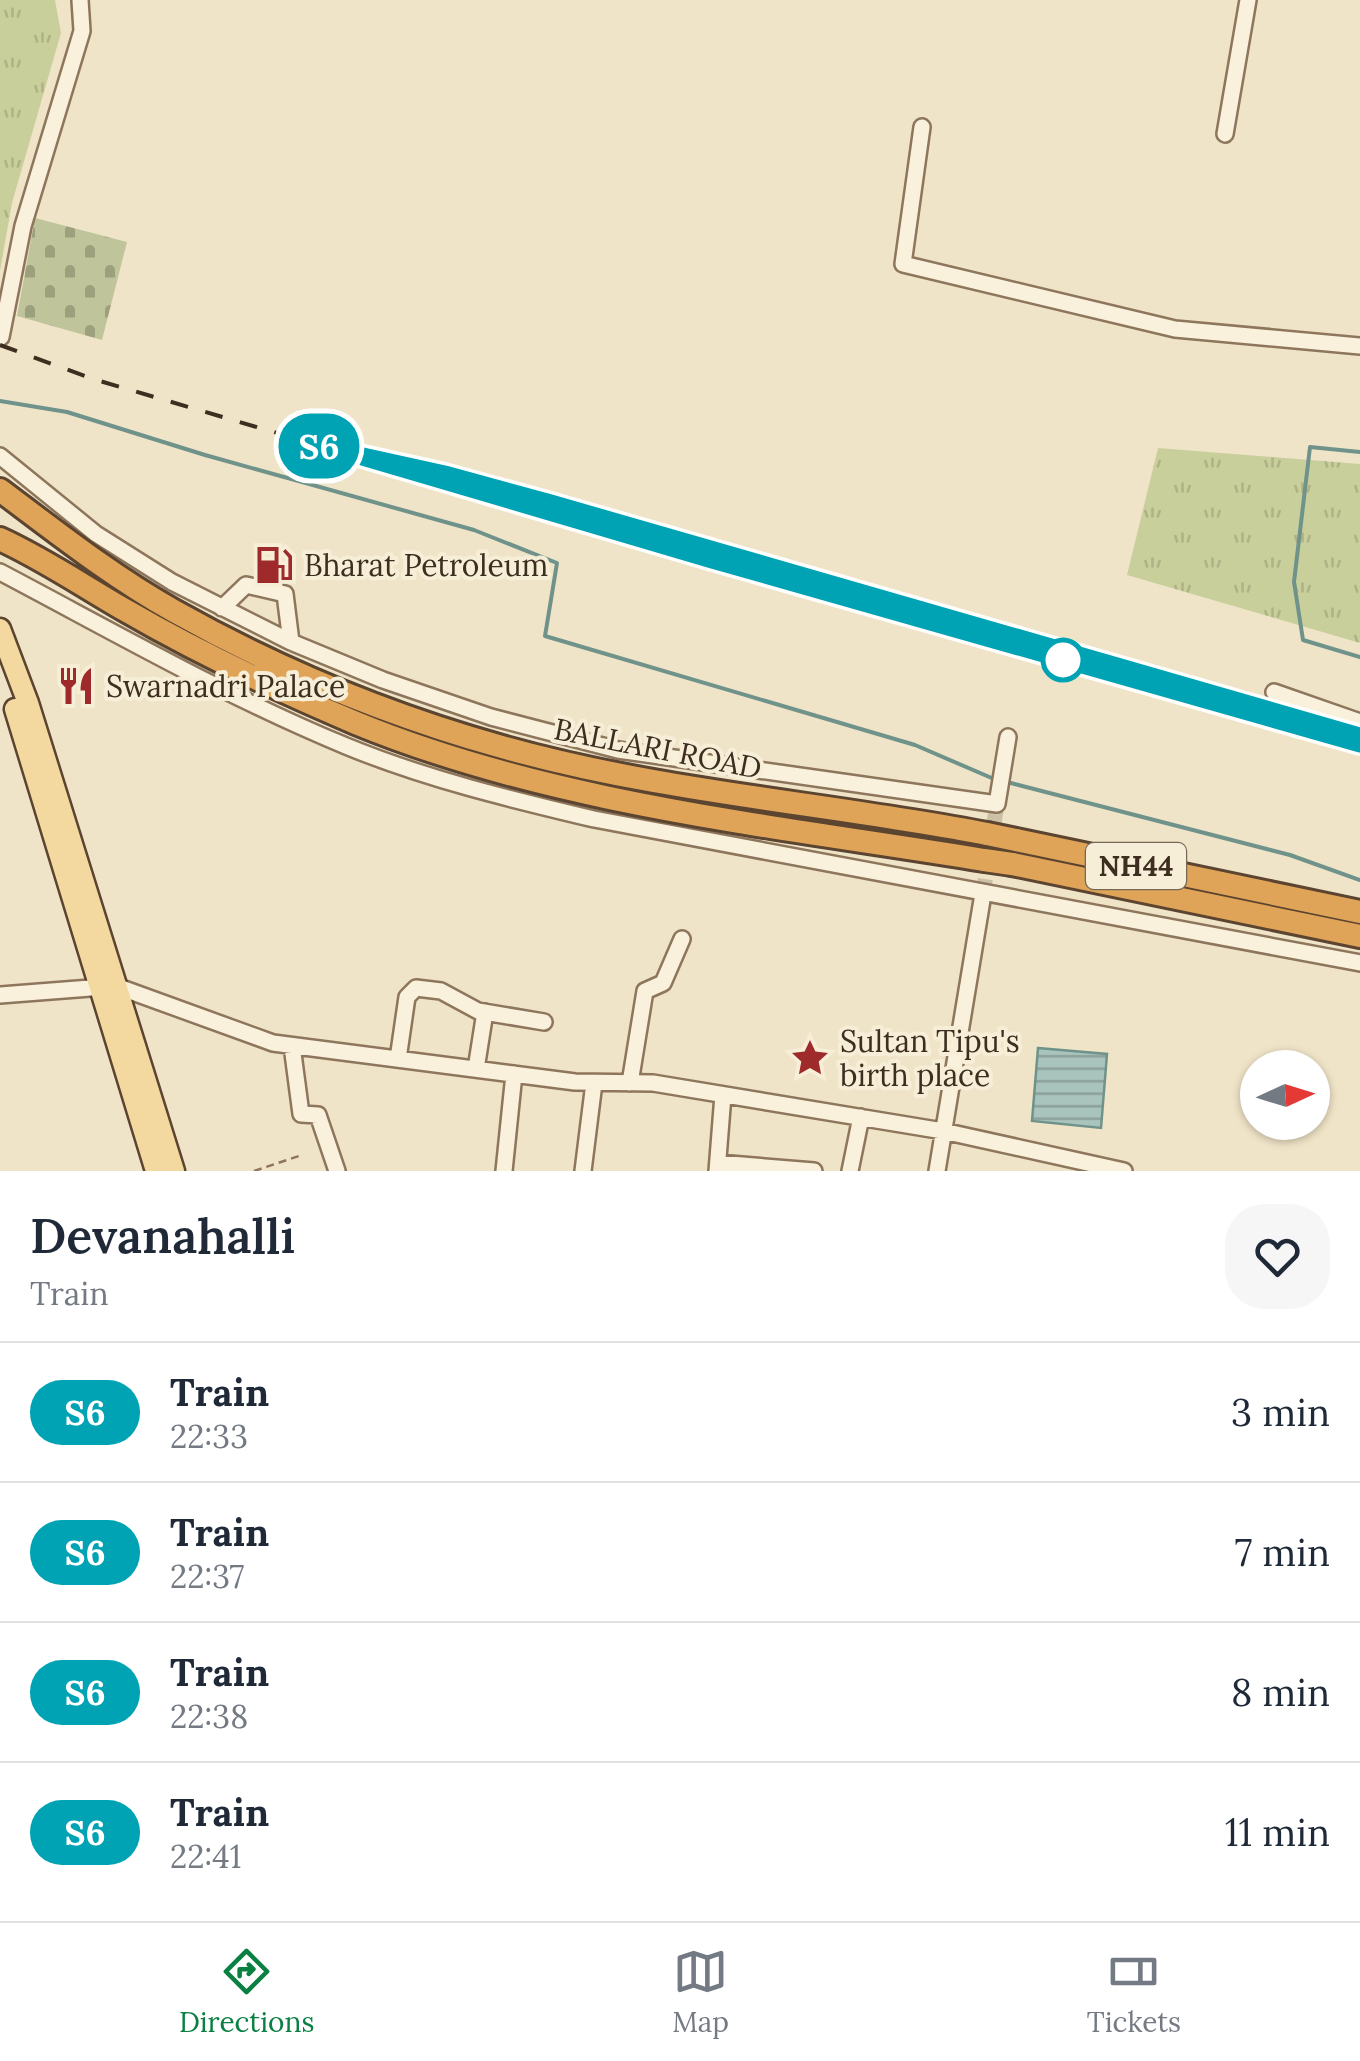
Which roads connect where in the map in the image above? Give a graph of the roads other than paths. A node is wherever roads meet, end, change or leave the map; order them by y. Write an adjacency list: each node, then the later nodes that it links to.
1 (80, 0): 5 (street)
2 (1248, 0): 4 (street)
3 (922, 128): 6 (street)
4 (1225, 134)
5 (1, 338)
6 (1360, 346)
7 (0, 456): 11 (street)
8 (0, 490): 18 (highway, BALLARI ROAD / NH44)
9 (0, 540): 21 (highway, BALLARI ROAD / NH44, bridge)
10 (0, 572): 19 (street)
11 (222, 608): 13 (street); 13 (street)
12 (0, 629): 24 (main road)
13 (291, 642): 18 (street)
14 (0, 668): 24 (main road)
15 (1274, 692): 16 (street)
16 (1360, 722)
17 (1008, 737): 18 (street)
18 (616, 761): 20 (highway, BALLARI ROAD / NH44, bridge)
19 (983, 894): 23 (street); 36 (street)
20 (1360, 912)
21 (1360, 936)
22 (682, 938): 33 (street)
23 (1360, 963)
24 (108, 985): 25 (street); 28 (street); 39 (main road); 40 (main road)
25 (0, 994)
26 (485, 1012): 27 (street); 29 (street); 30 (street)
27 (544, 1022)
28 (292, 1046): 29 (street); 41 (street)
29 (398, 1059): 30 (street)
30 (476, 1070): 31 (street)
31 (514, 1074): 32 (street); 42 (street)
32 (594, 1082): 33 (street); 43 (street)
33 (630, 1083): 34 (street)
34 (723, 1095): 35 (street); 38 (street)
35 (860, 1118): 36 (street); 45 (street)
36 (943, 1131): 37 (street); 46 (street)
37 (1052, 1163): 47 (street)
38 (717, 1167): 44 (street)
39 (156, 1171)
40 (174, 1171)
41 (337, 1171)
42 (504, 1171)
43 (582, 1171)
44 (814, 1171)
45 (850, 1171)
46 (937, 1171)
47 (1124, 1171)

